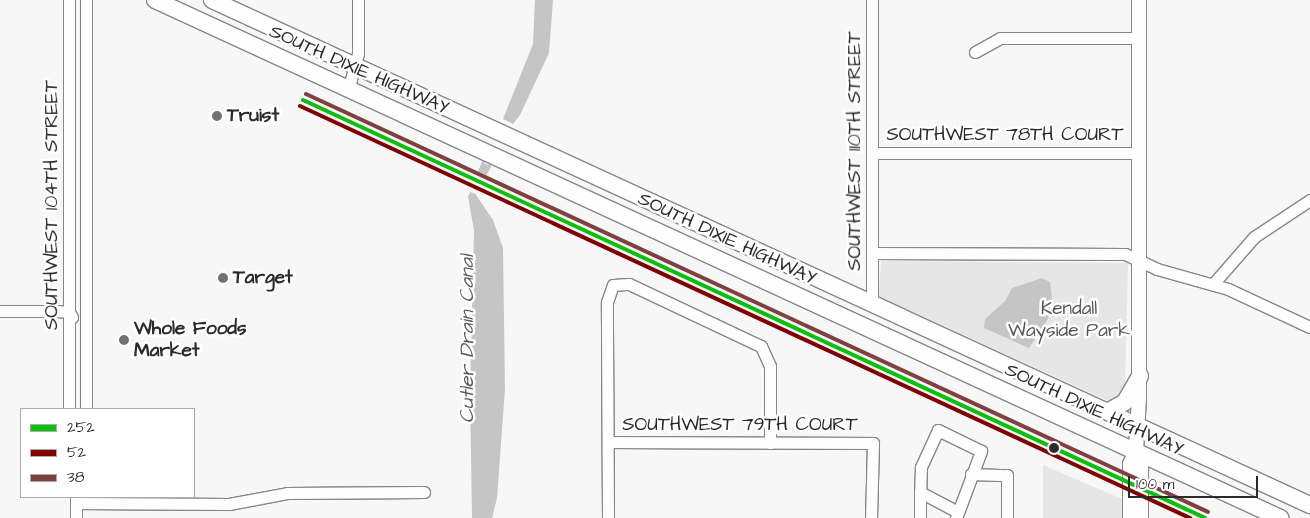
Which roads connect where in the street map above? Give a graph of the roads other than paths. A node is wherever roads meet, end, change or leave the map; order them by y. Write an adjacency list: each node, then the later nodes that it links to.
1 (69, 0): 8 (street, SOUTHWEST 104TH STREET)
2 (86, 0): 10 (street, SOUTHWEST 104TH STREET)
3 (155, 0): 13 (highway, SOUTH DIXIE HIGHWAY)
4 (212, 0): 12 (highway, SOUTH DIXIE HIGHWAY)
5 (358, 0): 12 (street)
6 (872, 0): 14 (street, SOUTHWEST 110TH STREET)
7 (1139, 0): 9 (main road)
8 (69, 26): 10 (street); 22 (street, SOUTHWEST 104TH STREET)
9 (1139, 38): 11 (street); 15 (main road)
10 (87, 46): 25 (street, SOUTHWEST 104TH STREET)
11 (976, 52)
12 (357, 65): 13 (street); 20 (highway, SOUTH DIXIE HIGHWAY)
13 (349, 88): 24 (highway, SOUTH DIXIE HIGHWAY)
14 (872, 153): 15 (street, SOUTHWEST 78TH COURT); 17 (street, SOUTHWEST 110TH STREET)
15 (1139, 153): 18 (main road)
16 (1310, 200): 19 (street)
17 (873, 253): 18 (street); 20 (street, SOUTHWEST 110TH STREET)
18 (1141, 261): 19 (street); 26 (main road)
19 (1213, 284): 23 (street)
20 (872, 302): 24 (highway); 29 (highway, SOUTH DIXIE HIGHWAY)
21 (0, 310): 22 (street)
22 (69, 312): 25 (street); 27 (street, SOUTHWEST 104TH STREET)
23 (1310, 327)
24 (871, 328): 34 (highway, SOUTH DIXIE HIGHWAY)
25 (86, 343): 28 (street, SOUTHWEST 104TH STREET)
26 (1140, 376): 29 (highway); 30 (main road)
27 (69, 408)
28 (86, 408)
29 (1109, 411): 30 (highway, SOUTH DIXIE HIGHWAY)
30 (1138, 425): 34 (main road); 39 (highway, SOUTH DIXIE HIGHWAY)
31 (608, 442): 32 (street, SOUTHWEST 79TH COURT); 32 (street); 42 (street)
32 (770, 443): 33 (street, SOUTHWEST 79TH COURT)
33 (873, 446): 43 (street); 44 (street)
34 (1136, 451): 47 (main road); 48 (main road); 49 (highway, SOUTH DIXIE HIGHWAY)
35 (971, 474): 37 (street); 40 (street); 46 (street)
36 (424, 492): 38 (street)
37 (920, 492): 40 (street); 45 (street)
38 (76, 500): 41 (street)
39 (1310, 505)
40 (956, 515)
41 (76, 518)
42 (608, 518)
43 (871, 518)
44 (876, 518)
45 (920, 518)
46 (1007, 518)
47 (1130, 518)
48 (1141, 518)
49 (1280, 518)

